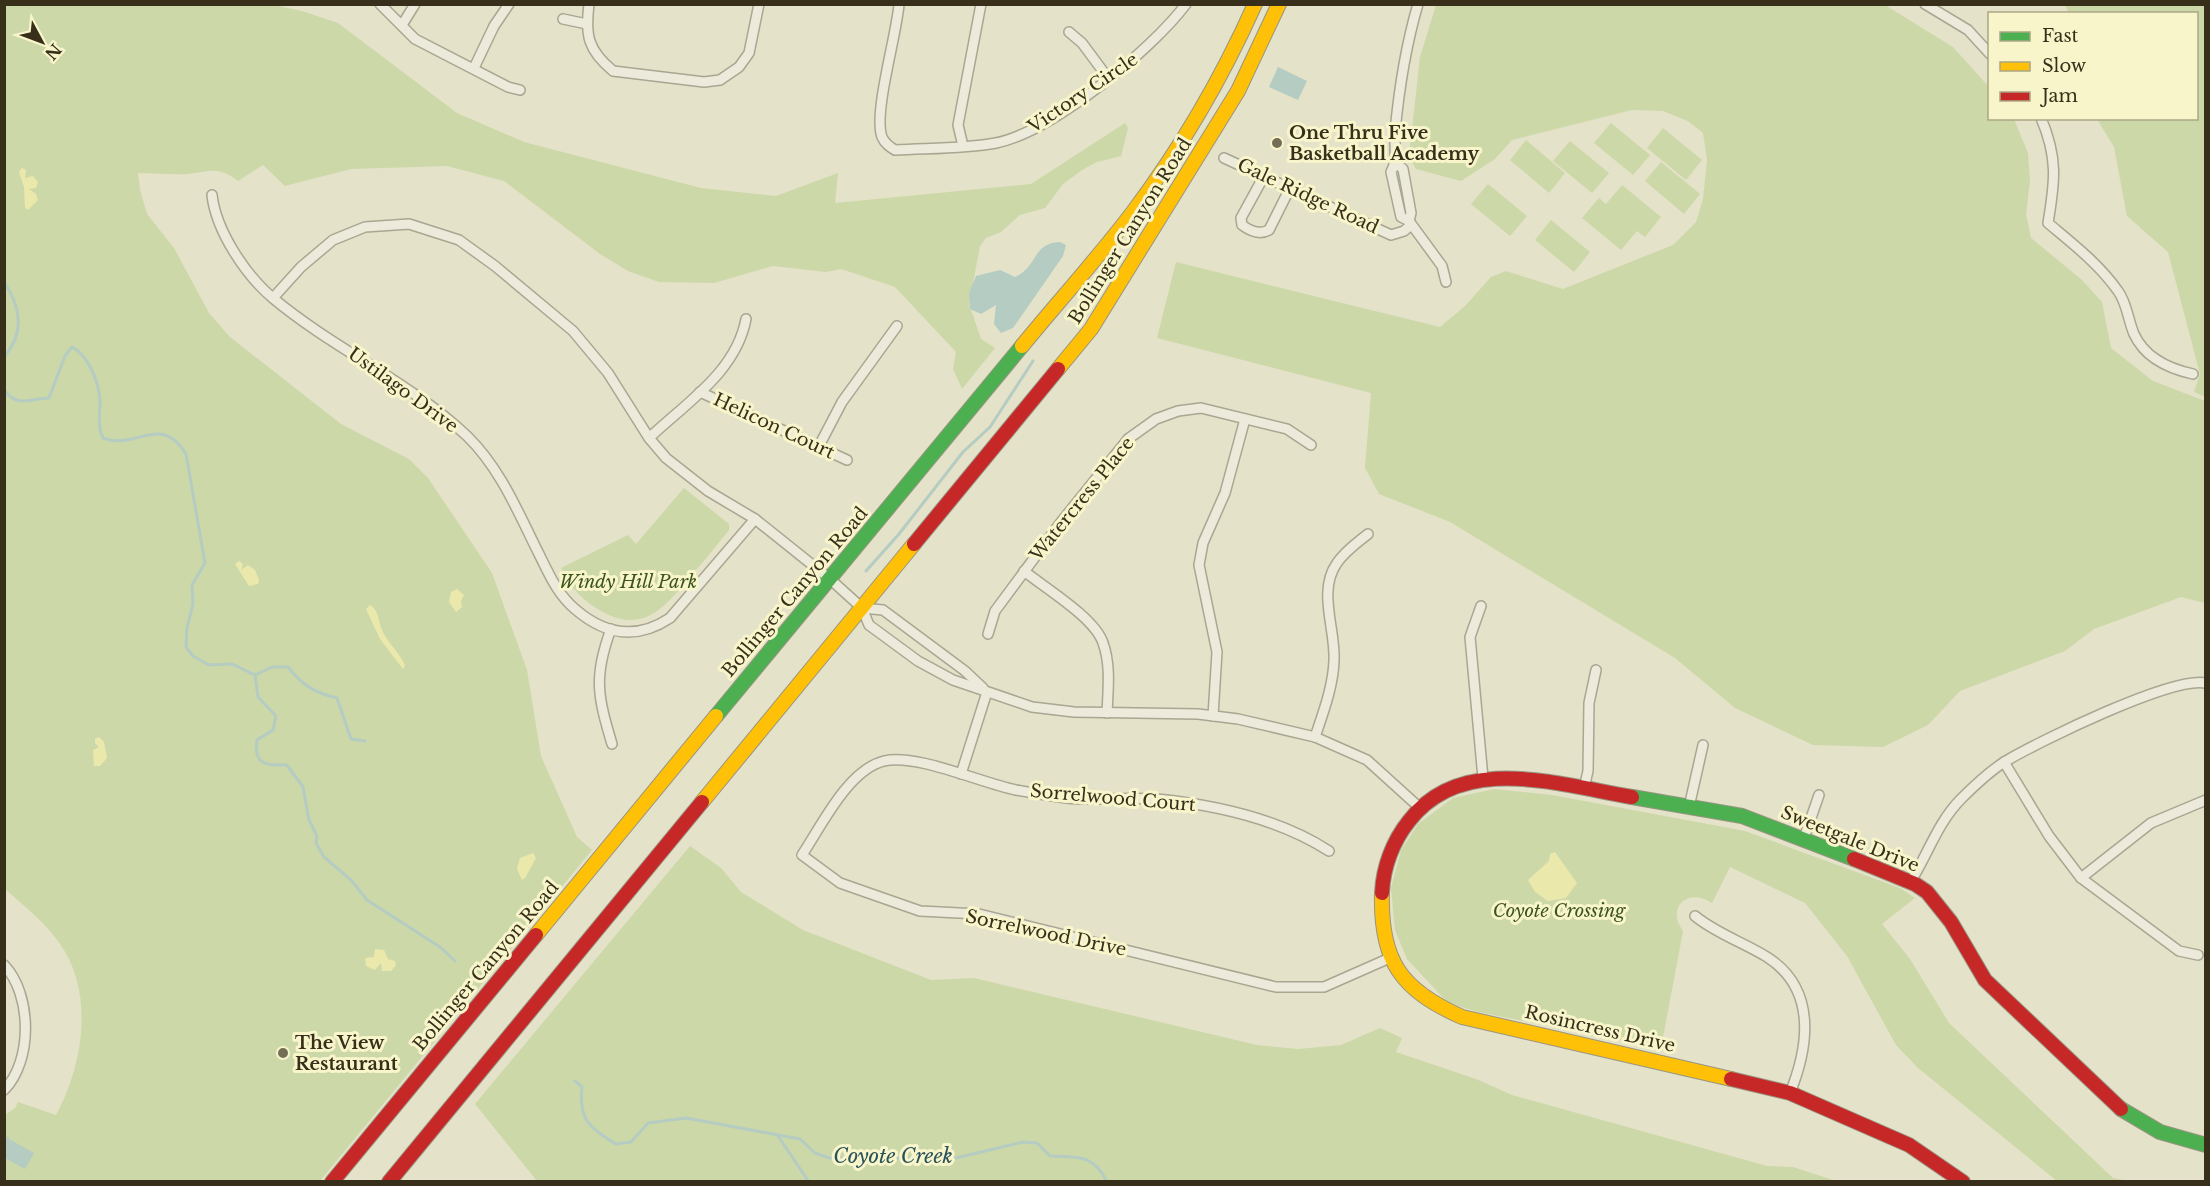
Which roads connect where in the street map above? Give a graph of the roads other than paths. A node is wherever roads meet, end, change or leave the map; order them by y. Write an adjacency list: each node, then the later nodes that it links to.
1 (380, 4): 15 (street)
2 (415, 4): 15 (street)
3 (509, 4): 19 (street)
4 (589, 4): 16 (street)
5 (759, 4): 16 (street)
6 (899, 4): 23 (street, Victory Circle)
7 (981, 4): 23 (street)
8 (1173, 4): 13 (street, Victory Circle)
9 (1256, 4): 43 (main road, Bollinger Canyon Road)
10 (1279, 4): 45 (main road, Bollinger Canyon Road)
11 (1418, 4): 28 (street)
12 (1925, 4): 18 (street)
13 (1183, 8): 20 (street, Victory Circle)
14 (563, 19): 16 (street)
15 (402, 24): 19 (street)
16 (587, 24)
17 (1069, 32): 20 (street)
18 (1988, 53)
19 (474, 68): 21 (street)
20 (1108, 78): 23 (street, Victory Circle)
21 (519, 90)
22 (2042, 120): 33 (street)
23 (963, 146)
24 (1224, 158): 25 (street, Gale Ridge Road)
25 (1264, 176): 26 (street, Gale Ridge Road); 26 (street)
26 (1290, 188): 28 (street, Gale Ridge Road)
27 (212, 195): 30 (street, Ustilago Drive)
28 (1410, 223): 29 (street)
29 (1446, 282)
30 (273, 298): 36 (street); 46 (street, Ustilago Drive)
31 (746, 320): 34 (street)
32 (897, 326): 38 (street)
33 (2193, 374)
34 (700, 392): 36 (street); 38 (street, Helicon Court)
35 (1245, 419): 37 (street, Watercress Place); 42 (street, Watercress Place); 52 (street)
36 (649, 438): 40 (street)
37 (1311, 445)
38 (819, 446): 39 (street, Helicon Court)
39 (847, 460)
40 (754, 519): 43 (street); 46 (street, Ustilago Drive)
41 (1368, 534): 53 (street)
42 (1024, 571): 47 (street, Watercress Place); 51 (street)
43 (830, 579): 45 (street); 75 (main road, Bollinger Canyon Road)
44 (1481, 606): 58 (street)
45 (862, 608): 50 (street); 50 (street); 76 (main road, Bollinger Canyon Road)
46 (611, 629): 54 (street)
47 (988, 634)
48 (1596, 670): 59 (street)
49 (2205, 683): 56 (street)
50 (987, 692): 51 (street); 57 (street)
51 (1107, 713): 52 (street)
52 (1213, 716): 53 (street)
53 (1315, 737): 63 (street)
54 (612, 744)
55 (1703, 745): 62 (street)
56 (2004, 762): 66 (street); 67 (street)
57 (962, 774): 65 (street, Sorrelwood Court); 70 (street, Sorrelwood Drive)
58 (1483, 778): 59 (main road, Sweetgale Drive); 63 (main road, Sweetgale Drive)
59 (1584, 789): 62 (main road, Sweetgale Drive)
60 (1819, 795): 64 (street)
61 (2205, 800): 66 (street)
62 (1689, 807): 64 (main road, Sweetgale Drive)
63 (1420, 808): 70 (main road, Rosincress Drive)
64 (1804, 838): 67 (main road, Sweetgale Drive)
65 (1329, 851)
66 (2081, 878): 69 (street)
67 (1911, 881): 74 (main road, Sweetgale Drive)
68 (1695, 916): 73 (street)
69 (2198, 955)
70 (1392, 957): 73 (main road, Rosincress Drive)
71 (4, 965): 72 (street)
72 (4, 1090)
73 (1790, 1093): 77 (main road, Rosincress Drive)
74 (2205, 1145)
75 (332, 1182)
76 (389, 1182)
77 (1963, 1182)

